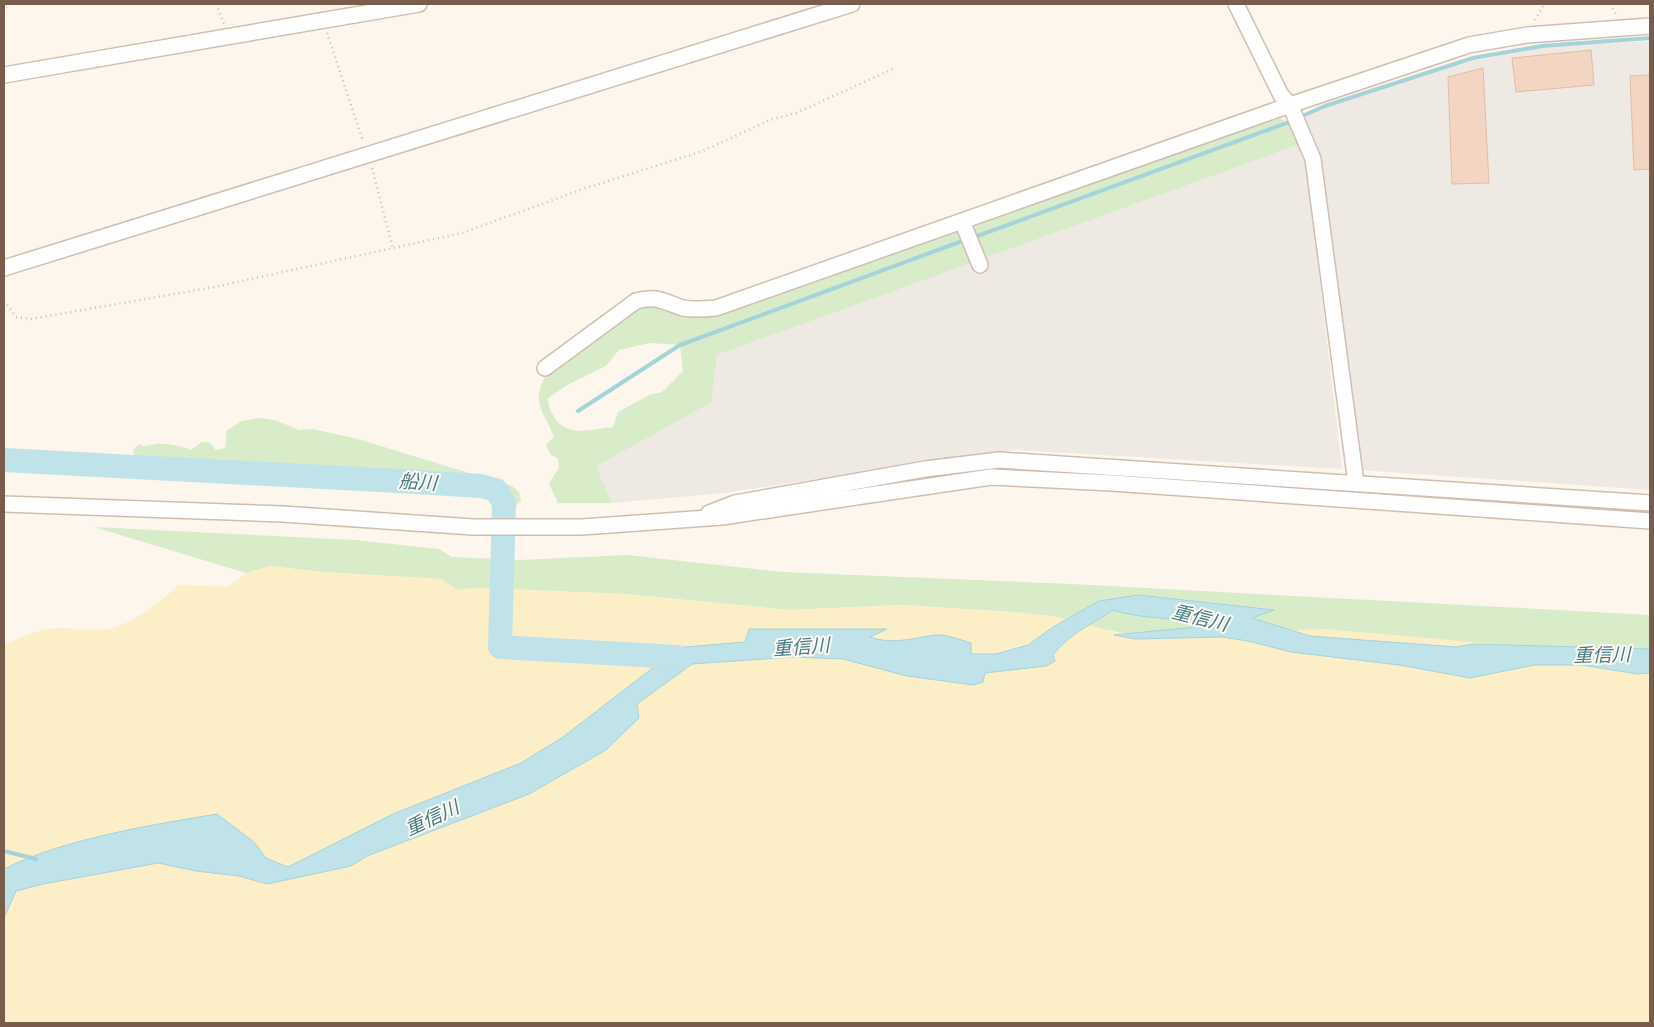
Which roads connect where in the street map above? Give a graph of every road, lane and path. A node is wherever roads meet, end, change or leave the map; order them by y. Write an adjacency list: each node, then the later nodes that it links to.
1 (216, 4): 8 (path)
2 (419, 4): 5 (street)
3 (852, 4): 12 (street)
4 (1236, 4): 11 (street)
5 (364, 9): 6 (street)
6 (324, 22): 8 (street); 12 (path)
7 (1650, 26): 11 (street)
8 (229, 37): 10 (street)
9 (895, 68): 14 (path)
10 (4, 75)
11 (1290, 105): 13 (street); 19 (street)
12 (368, 154): 14 (path); 16 (street)
13 (963, 223): 15 (street); 18 (street)
14 (393, 249): 17 (path)
15 (979, 263)
16 (4, 268)
17 (4, 302)
18 (544, 368)
19 (1356, 483): 20 (street); 22 (street)
20 (1650, 503)
21 (4, 504): 22 (street)
22 (692, 520): 23 (street)
23 (1650, 521)

